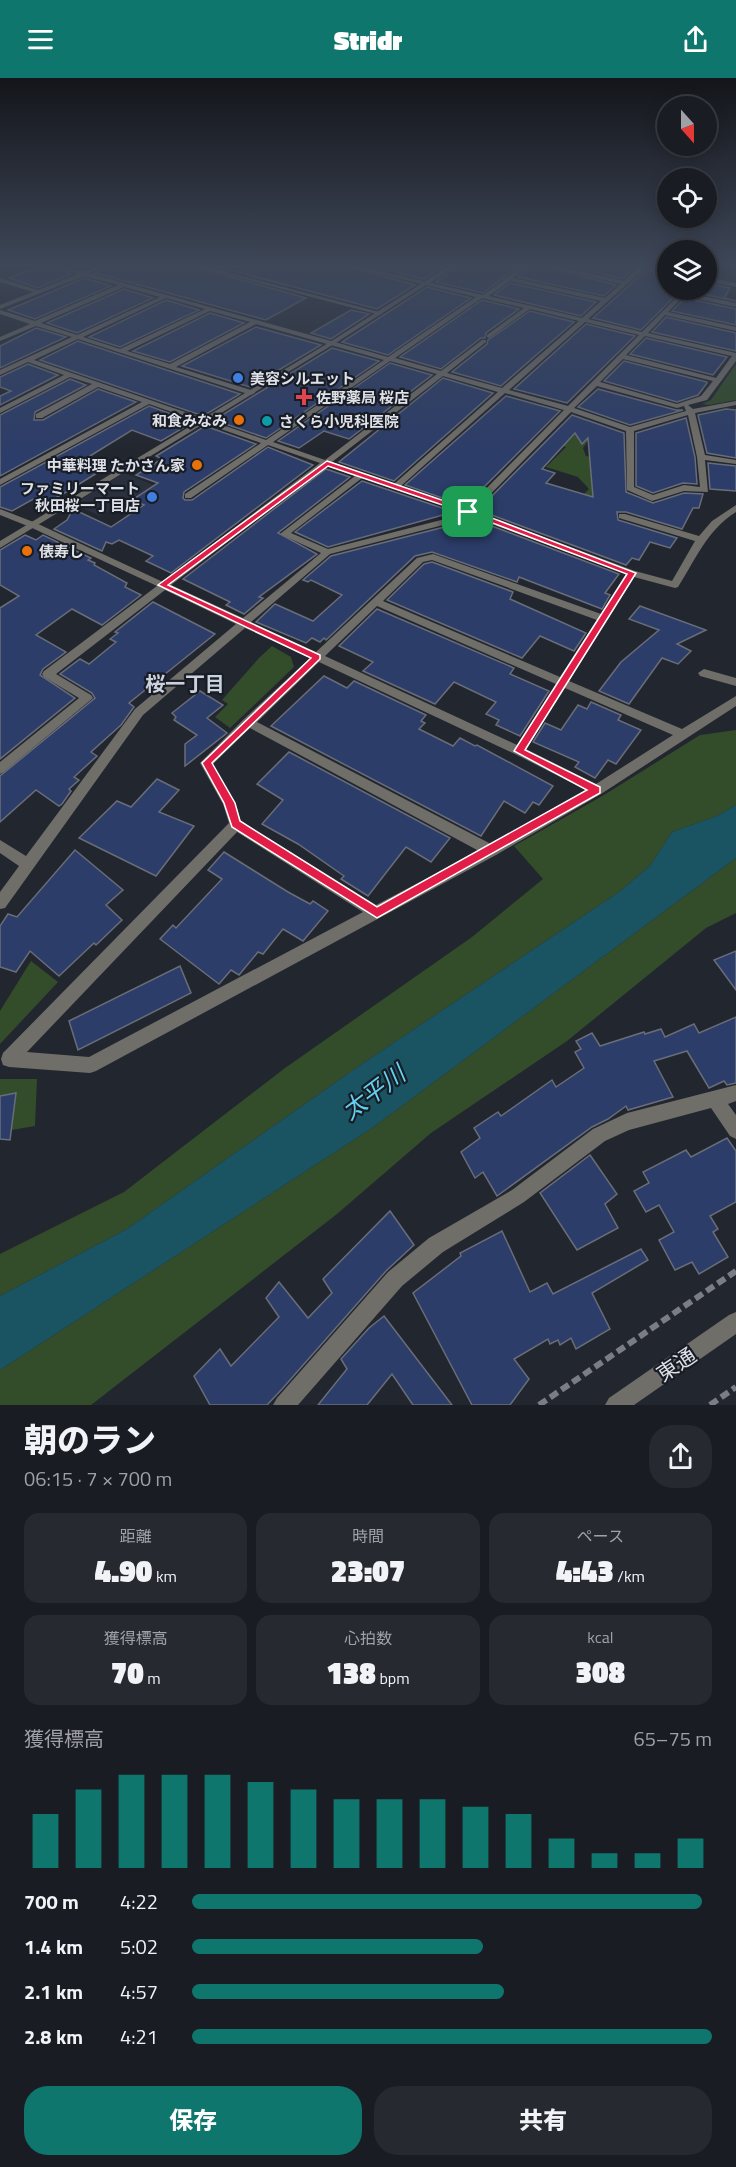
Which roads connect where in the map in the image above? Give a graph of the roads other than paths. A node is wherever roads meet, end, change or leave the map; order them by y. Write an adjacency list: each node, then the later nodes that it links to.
1 (27, 328): 15 (street)
2 (49, 328): 14 (street)
3 (98, 328): 14 (street)
4 (170, 328): 17 (street)
5 (244, 328): 22 (street)
6 (277, 328): 16 (street)
7 (356, 328): 16 (street)
8 (436, 328): 20 (street)
9 (500, 328): 24 (street)
10 (575, 328): 29 (street)
11 (621, 328): 13 (street)
12 (649, 328): 13 (street)
13 (644, 333): 18 (street); 19 (street)
14 (78, 337): 17 (street); 21 (street)
15 (0, 339)
16 (332, 343): 20 (street); 30 (street)
17 (121, 351): 22 (street)
18 (621, 356): 26 (street); 27 (street)
19 (736, 356): 26 (street)
20 (389, 359): 24 (street); 40 (street)
21 (28, 360): 23 (street); 25 (street)
22 (170, 367): 30 (street)
23 (0, 373)
24 (442, 374): 29 (street); 43 (street)
25 (69, 375): 28 (street); 35 (street)
26 (717, 380): 33 (street)
27 (595, 382): 33 (street); 34 (street)
28 (98, 384): 31 (street); 37 (street)
29 (503, 391): 34 (street); 46 (street)
30 (250, 393): 38 (street)
31 (149, 401): 38 (street); 45 (street)
32 (736, 403): 36 (street)
33 (684, 404): 36 (street)
34 (569, 409): 39 (street); 50 (street)
35 (0, 411)
36 (691, 412): 39 (street); 41 (street)
37 (39, 416)
38 (204, 421): 40 (street); 52 (street)
39 (630, 429): 41 (street)
40 (266, 442): 43 (street); 47 (street)
41 (701, 457): 42 (street)
42 (736, 462)
43 (327, 464): 44 (street); 57 (street)
44 (361, 475): 46 (street); 55 (street)
45 (0, 482)
46 (395, 487): 50 (street)
47 (188, 496)
48 (736, 508): 53 (street)
49 (0, 512): 52 (street)
50 (468, 512): 55 (street); 56 (street)
51 (622, 516): 53 (street)
52 (33, 525): 54 (street); 57 (street)
53 (701, 540): 56 (street)
54 (0, 544)
55 (327, 552): 60 (street)
56 (632, 573): 59 (street)
57 (162, 585): 60 (street); 69 (street)
58 (376, 602): 59 (street); 61 (street); 64 (street)
59 (603, 619): 64 (street)
60 (244, 623): 61 (street); 74 (street)
61 (317, 657): 66 (street); 68 (street)
62 (704, 673): 63 (street)
63 (736, 682)
64 (562, 684): 67 (street); 68 (street)
65 (736, 700): 67 (street)
66 (248, 722): 71 (street); 73 (street)
67 (684, 735): 70 (street)
68 (519, 751): 70 (street)
69 (0, 769)
70 (597, 790): 73 (street)
71 (236, 824): 76 (street); 76 (street)
72 (0, 846): 74 (street)
73 (491, 851): 76 (street)
74 (28, 865): 75 (street)
75 (0, 903)
76 (377, 913)
77 (736, 1093): 78 (street)
78 (715, 1099): 79 (street); 81 (street)
79 (736, 1130)
80 (736, 1322): 82 (street, 東通)
81 (284, 1405)
82 (616, 1405)

